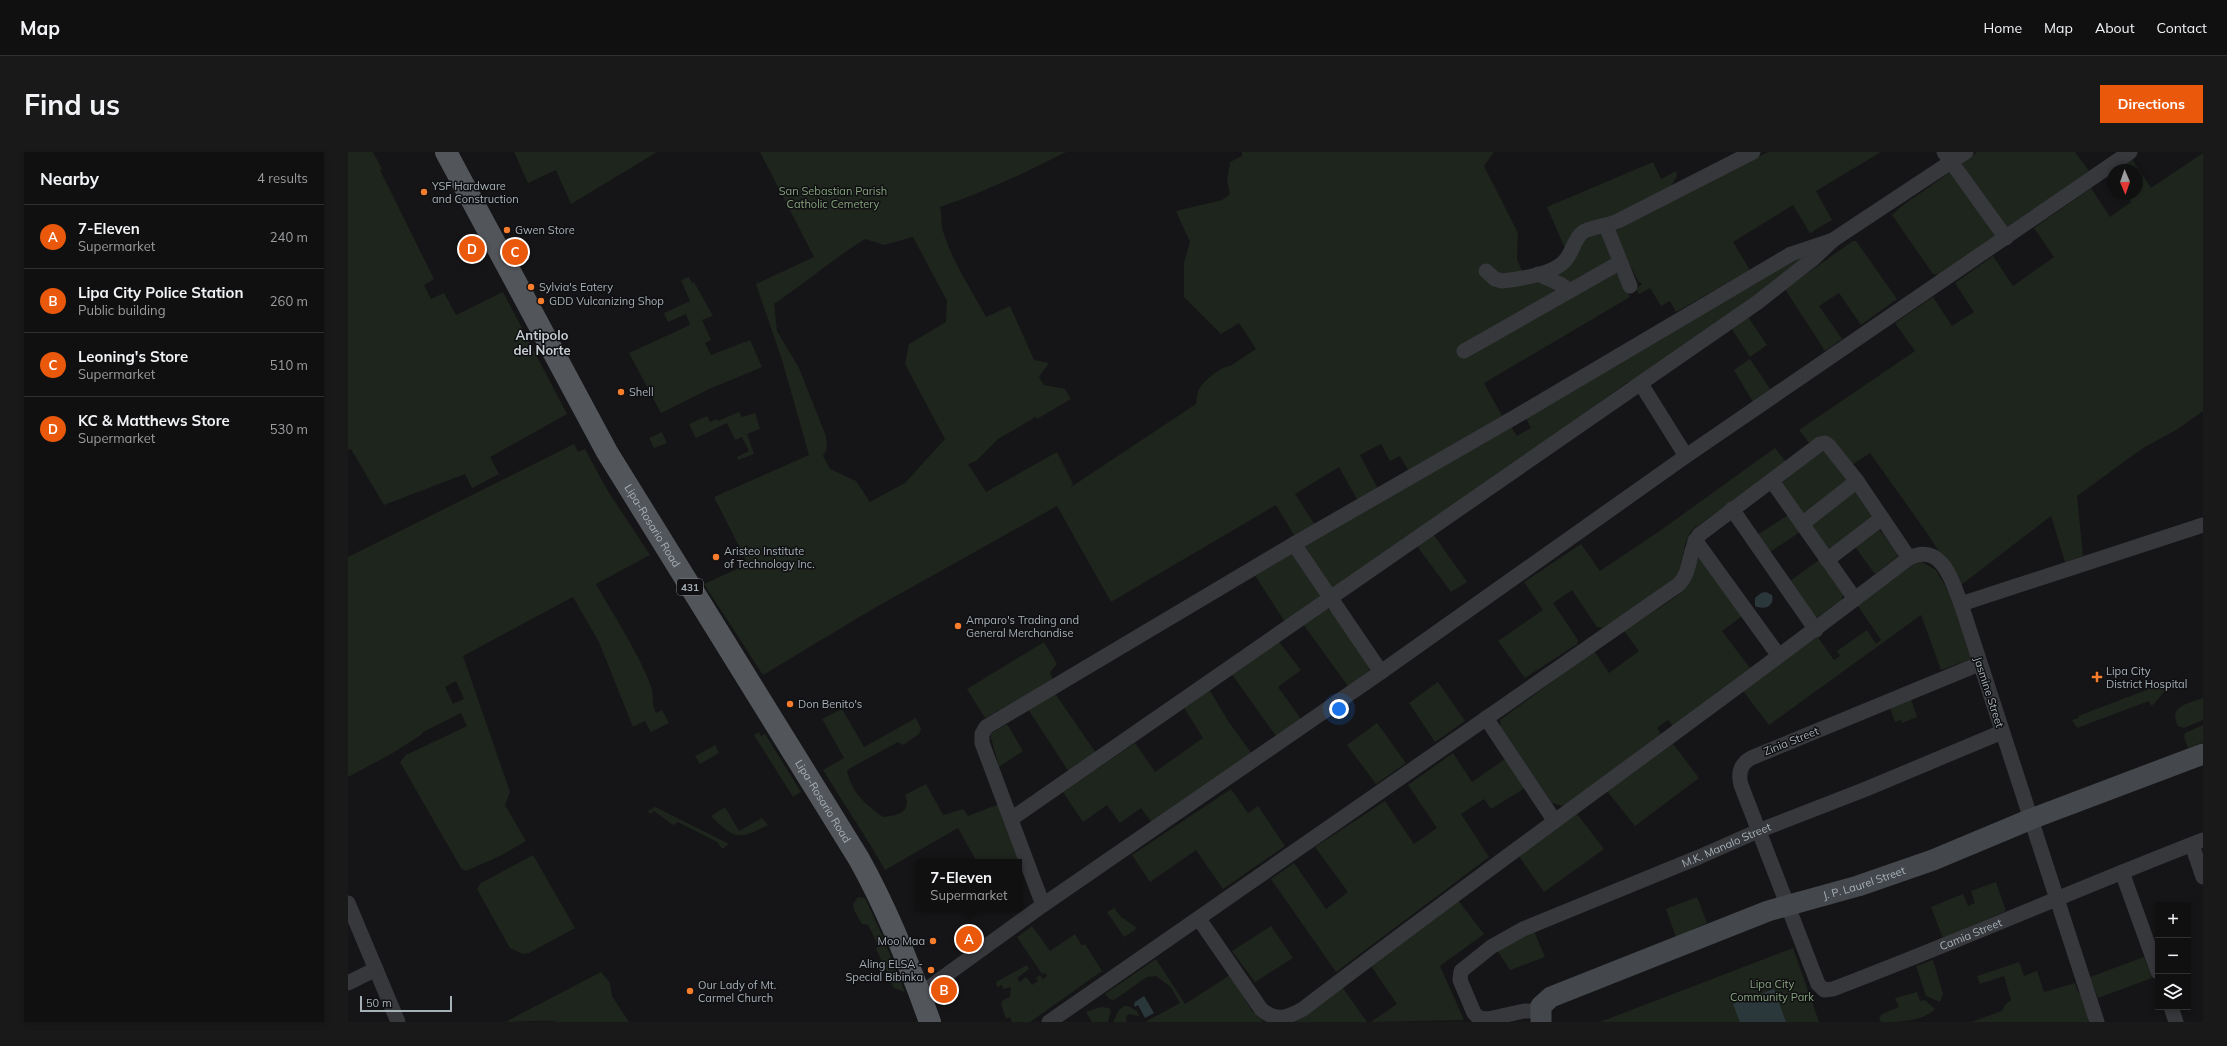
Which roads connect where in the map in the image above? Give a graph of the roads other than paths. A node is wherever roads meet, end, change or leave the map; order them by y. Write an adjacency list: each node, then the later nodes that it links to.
1 (446, 152): 53 (main road, Lipa-Rosario Road / 431)
2 (1753, 152): 6 (street)
3 (1966, 152): 5 (street)
4 (2130, 152): 7 (street)
5 (1948, 157): 7 (street); 8 (street)
6 (1606, 226): 9 (street); 11 (street)
7 (2006, 238): 16 (street)
8 (1833, 240): 15 (street); 24 (street)
9 (1619, 263): 12 (street); 13 (street)
10 (1486, 271): 11 (street)
11 (1538, 274): 13 (street)
12 (1630, 286)
13 (1570, 291): 14 (street)
14 (1464, 351)
15 (1641, 384): 16 (street); 27 (street)
16 (1686, 456): 33 (street)
17 (1772, 481): 18 (street); 19 (street); 21 (street)
18 (1857, 481): 20 (street); 21 (street)
19 (1732, 509): 23 (street); 30 (street)
20 (1882, 518): 25 (street); 26 (street)
21 (1802, 524): 26 (street)
22 (2203, 525): 29 (street)
23 (1695, 540): 31 (street); 34 (street)
24 (1294, 544): 27 (street); 37 (street)
25 (1909, 558): 28 (street); 29 (street, Jasmine Street)
26 (1827, 560): 28 (street)
27 (1331, 599): 33 (street); 37 (street)
28 (1855, 599): 30 (street)
29 (1961, 604): 32 (street, Jasmine Street)
30 (1816, 630): 31 (street)
31 (1779, 656): 39 (street)
32 (1979, 664): 35 (street, Jasmine Street); 40 (street, Zinia Street)
33 (1381, 672): 47 (street)
34 (1486, 718): 39 (street); 48 (street)
35 (2002, 732): 38 (street, Jasmine Street); 40 (street, M.K. Manalo Street)
36 (2203, 754): 38 (street, J. P. Laurel Street)
37 (1011, 819): 47 (street)
38 (2032, 819): 44 (street, Jasmine Street); 46 (street, J. P. Laurel Street)
39 (1554, 820): 48 (street)
40 (1758, 830): 46 (street, Zinia Street); 55 (street, M.K. Manalo Street)
41 (2198, 842): 42 (street, Camia Street); 43 (street)
42 (2122, 872): 44 (street, Camia Street); 50 (street)
43 (2203, 877)
44 (2057, 899): 46 (street, Camia Street); 59 (street, Jasmine Street)
45 (348, 903): 49 (street)
46 (1787, 904): 55 (street, J. P. Laurel Street)
47 (1043, 905): 53 (street)
48 (1199, 919): 58 (street)
49 (353, 926): 51 (street)
50 (2155, 964)
51 (376, 969): 52 (street); 56 (street)
52 (348, 983)
53 (920, 994): 57 (main road, Lipa-Rosario Road / 431)
54 (2172, 1010): 60 (street)
55 (1540, 1016)
56 (394, 1021)
57 (930, 1022)
58 (1049, 1022)
59 (2097, 1022)
60 (2176, 1022)

